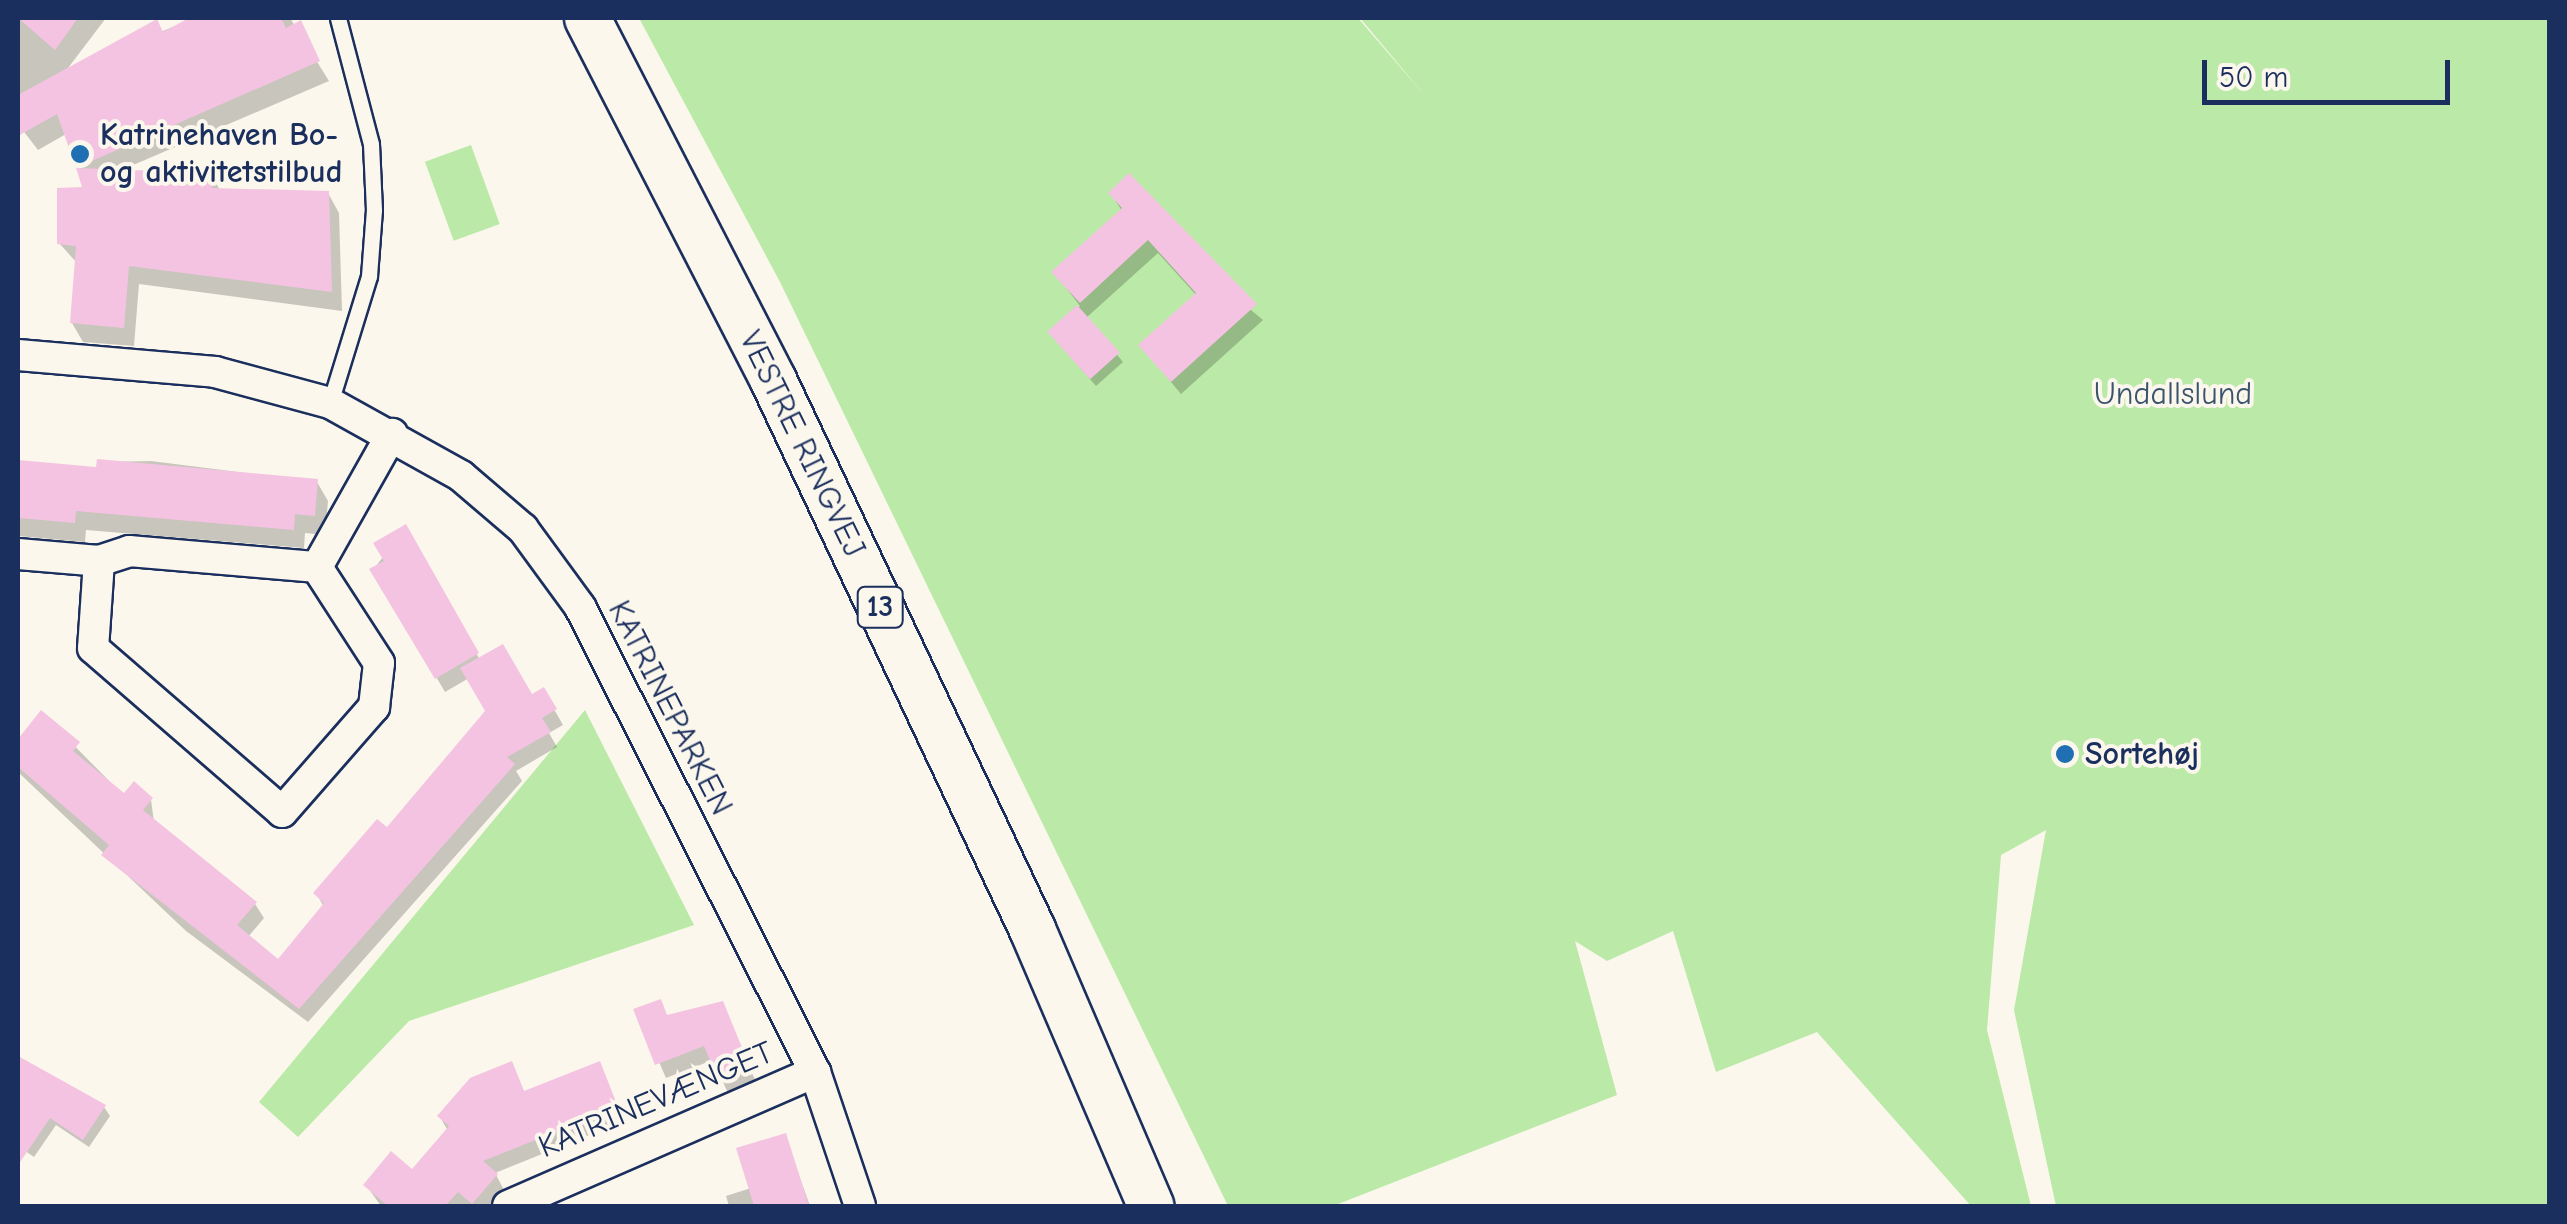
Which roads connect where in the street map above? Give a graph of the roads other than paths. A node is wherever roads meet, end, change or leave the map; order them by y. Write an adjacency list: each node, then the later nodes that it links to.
1 (338, 18): 4 (lane)
2 (586, 18): 12 (main road, VESTRE RINGVEJ / 13)
3 (18, 355): 4 (street, KATRINEPARKEN)
4 (330, 402): 5 (street, KATRINEPARKEN)
5 (392, 434): 8 (street); 9 (street, KATRINEPARKEN)
6 (18, 554): 7 (street)
7 (99, 561): 8 (street); 8 (street)
8 (317, 567)
9 (814, 1072): 10 (street, KATRINEVÆNGET); 11 (street, KATRINEVÆNGET)
10 (508, 1206)
11 (860, 1206)
12 (1151, 1206)

